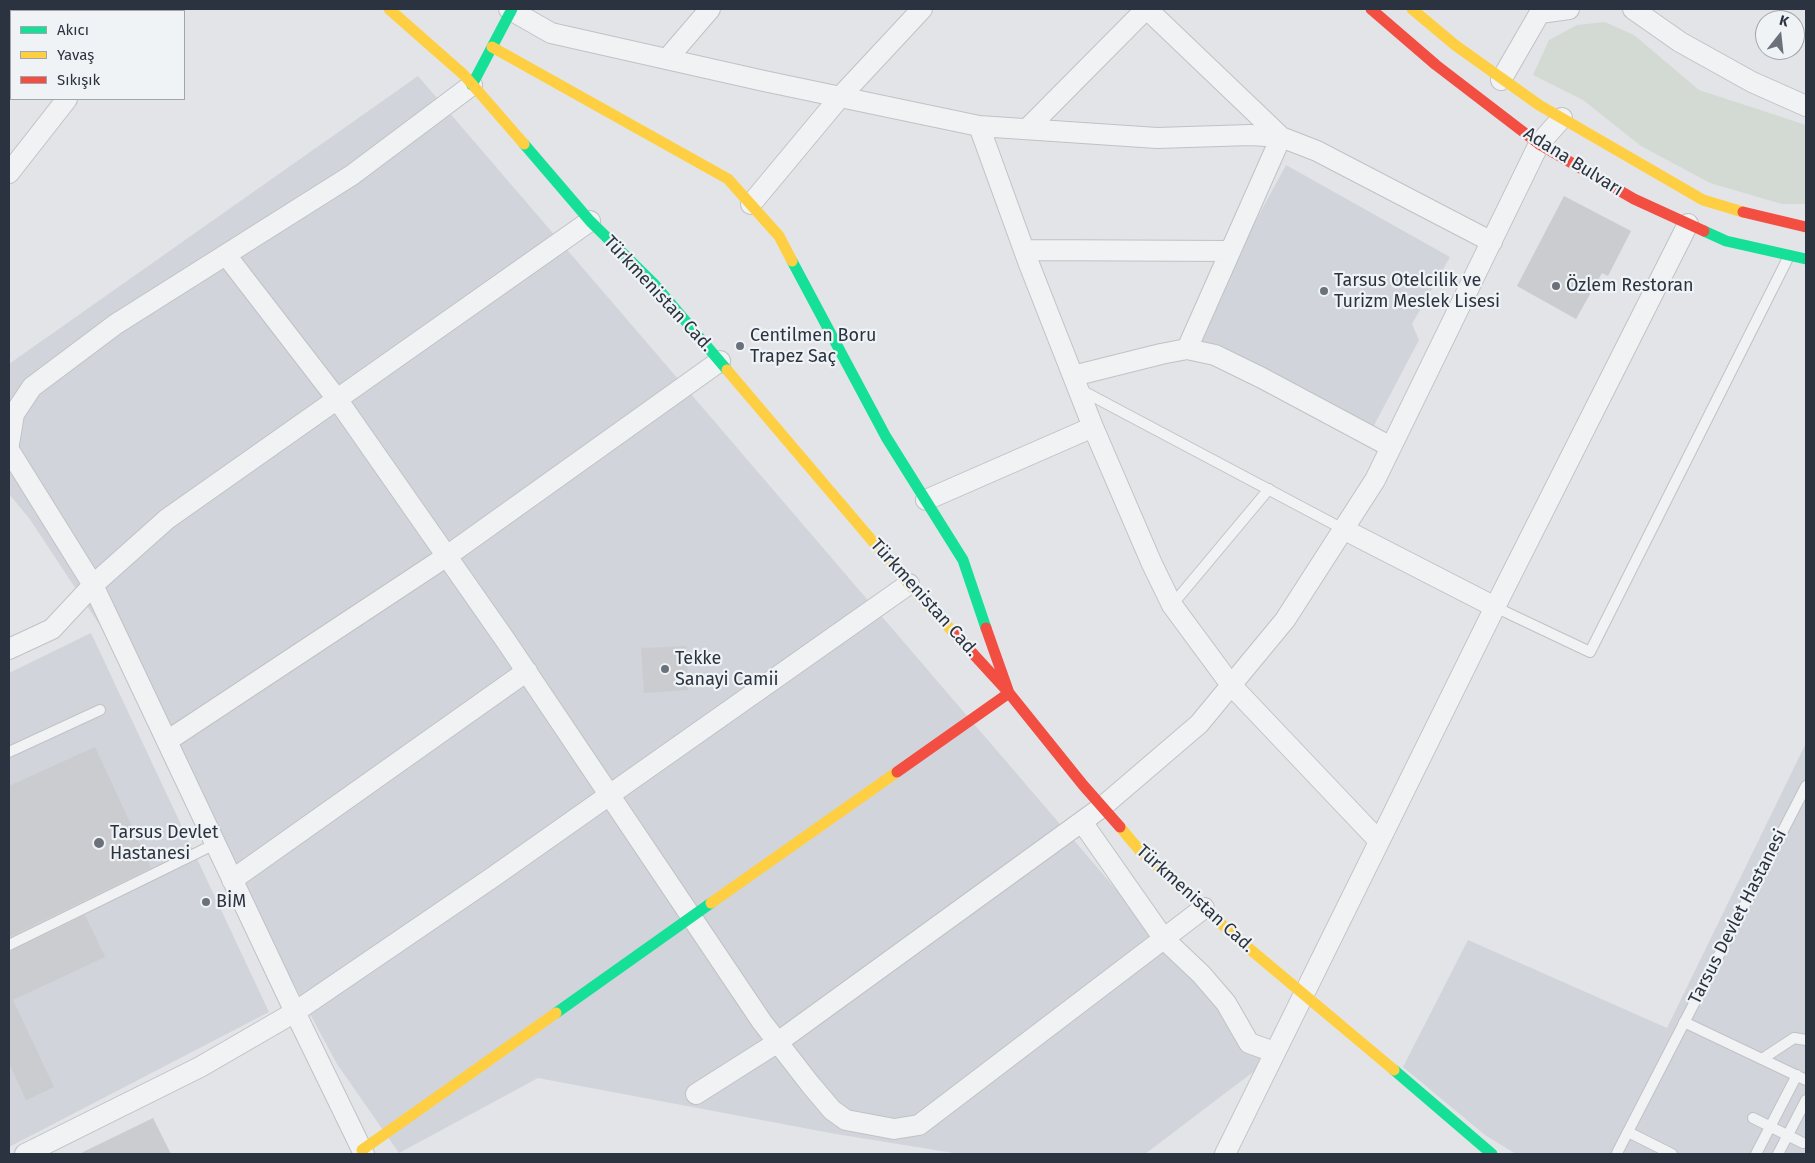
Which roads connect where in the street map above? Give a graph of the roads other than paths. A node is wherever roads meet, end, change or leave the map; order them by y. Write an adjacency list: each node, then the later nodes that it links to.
1 (389, 9): 14 (street, Türkmenistan Cad.)
2 (511, 9): 11 (street); 12 (street)
3 (710, 9): 12 (street)
4 (922, 9): 15 (street)
5 (1146, 9): 20 (street); 21 (street)
6 (1371, 9): 22 (street, Adana Bulvarı)
7 (1412, 9): 13 (street, Adana Bulvarı)
8 (1569, 9): 10 (street)
9 (1633, 9): 17 (street)
10 (1541, 11): 13 (street)
11 (492, 47): 14 (street); 24 (street)
12 (667, 59): 15 (street)
13 (1502, 80): 18 (street, Adana Bulvarı)
14 (472, 85): 25 (street, Türkmenistan Cad.); 31 (street)
15 (840, 97): 19 (street); 24 (street)
16 (67, 100): 23 (street)
17 (1806, 106)
18 (1562, 118): 22 (street); 27 (street, Adana Bulvarı)
19 (979, 126): 20 (street); 29 (street)
20 (1027, 129): 21 (street)
21 (1281, 137): 28 (street); 30 (street)
22 (1539, 144): 26 (street, Adana Bulvarı); 28 (street)
23 (9, 173)
24 (751, 204): 45 (street)
25 (590, 221): 35 (street, Türkmenistan Cad.); 38 (street)
26 (1688, 224): 32 (street, Adana Bulvarı); 51 (street)
27 (1806, 227)
28 (1492, 242): 42 (street)
29 (1024, 250): 30 (street); 36 (street)
30 (1230, 251): 34 (street)
31 (226, 255): 37 (street); 38 (street)
32 (1790, 256): 33 (street, Adana Bulvarı); 51 (lane)
33 (1806, 259)
34 (1187, 349): 36 (street); 42 (street)
35 (720, 361): 47 (street); 48 (street, Türkmenistan Cad.)
36 (1075, 382): 40 (street); 44 (lane)
37 (32, 387): 39 (street); 41 (street)
38 (337, 399): 47 (street); 49 (street)
39 (9, 406)
40 (1093, 427): 45 (street); 50 (street)
41 (9, 444)
42 (1391, 447): 46 (street)
43 (9, 450): 49 (street)
44 (1269, 489): 46 (lane); 50 (lane)
45 (926, 500): 55 (street)
46 (1343, 529): 51 (street); 54 (street)
47 (447, 556): 53 (street); 57 (street)
48 (910, 584): 55 (street, Türkmenistan Cad.); 60 (street)
49 (93, 585): 52 (street); 57 (street)
50 (1172, 605): 54 (street)
51 (1495, 607): 63 (street)
52 (9, 649)
53 (527, 671): 60 (street); 65 (street)
54 (1231, 685): 61 (street); 63 (street)
55 (1009, 693): 61 (street, Türkmenistan Cad.); 67 (street)
56 (100, 710): 58 (lane)
57 (167, 742): 64 (street)
58 (9, 752)
59 (1806, 786): 72 (lane, Tarsus Devlet Hastanesi)
60 (610, 795): 67 (street); 71 (street)
61 (1102, 807): 62 (street); 66 (street, Türkmenistan Cad.)
62 (1082, 822): 68 (street); 74 (street)
63 (1379, 841): 70 (street)
64 (215, 844): 65 (street); 69 (lane)
65 (232, 880): 71 (street)
66 (1204, 908): 68 (street); 70 (street, Türkmenistan Cad.)
67 (693, 918): 74 (street); 85 (street)
68 (1164, 939): 74 (street); 75 (street)
69 (9, 944)
70 (1303, 994): 75 (street); 89 (street, Türkmenistan Cad.)
71 (295, 1012): 85 (street); 87 (street)
72 (1684, 1022): 76 (lane, Tarsus Devlet Hastanesi); 82 (lane, Tarsus Devlet Hastanesi)
73 (1806, 1040): 76 (lane)
74 (778, 1042): 78 (street)
75 (1274, 1052): 88 (street)
76 (1762, 1059): 77 (lane, Tarsus Devlet Hastanesi)
77 (1801, 1078): 81 (lane, Tarsus Devlet Hastanesi)
78 (696, 1094)
79 (1806, 1100): 83 (lane)
80 (1753, 1118): 81 (lane)
81 (1770, 1127): 83 (lane); 91 (lane, Tarsus Devlet Hastanesi)
82 (1628, 1132): 86 (lane, Tarsus Devlet Hastanesi); 90 (lane)
83 (1788, 1136): 84 (lane); 92 (lane)
84 (1803, 1143)
85 (363, 1152)
86 (1617, 1153)
87 (25, 1154)
88 (1225, 1154)
89 (1492, 1154)
90 (1672, 1154)
91 (1756, 1154)
92 (1778, 1154)

